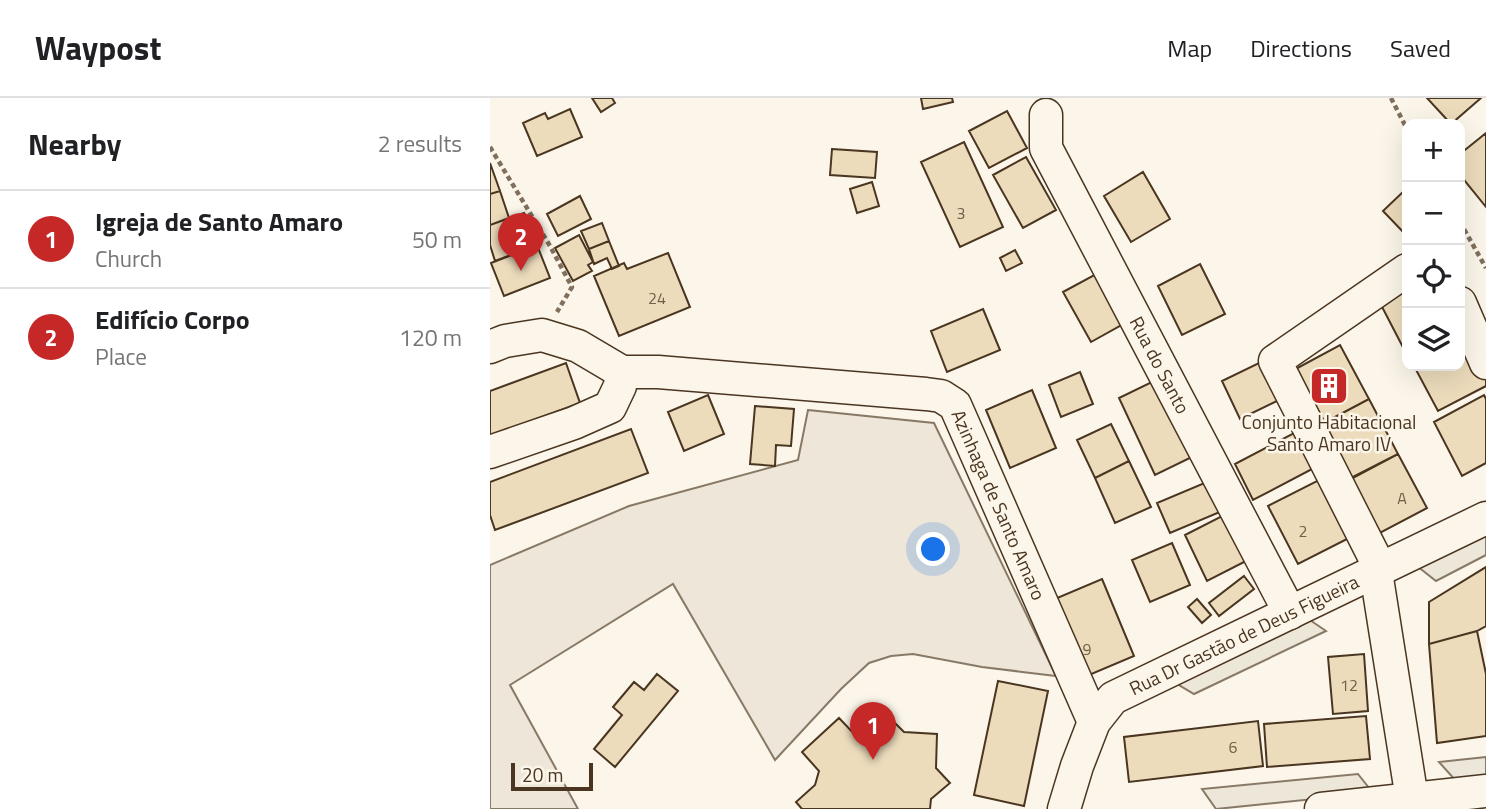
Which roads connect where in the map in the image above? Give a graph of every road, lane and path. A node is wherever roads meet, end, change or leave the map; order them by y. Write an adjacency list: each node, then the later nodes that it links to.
1 (1391, 98): 3 (path)
2 (1046, 115): 16 (street, Rua do Santo)
3 (1402, 119)
4 (490, 148): 8 (path)
5 (1465, 231): 6 (path)
6 (1486, 268)
7 (1402, 273): 15 (street)
8 (572, 288)
9 (1462, 308): 11 (street)
10 (490, 347): 12 (street)
11 (1486, 363)
12 (622, 372): 13 (street); 17 (street, Azinhaga de Santo Amaro)
13 (490, 452)
14 (1486, 518): 15 (street, Rua Dr Gastão de Deus Figueira)
15 (1378, 571): 16 (street, Rua Dr Gastão de Deus Figueira); 19 (street)
16 (1290, 613): 17 (street, Rua Dr Gastão de Deus Figueira)
17 (1094, 722): 20 (street, Rua Dr Gastão de Deus Figueira)
18 (1486, 790): 19 (street)
19 (1412, 799): 21 (street)
20 (1064, 809)
21 (1321, 809)

